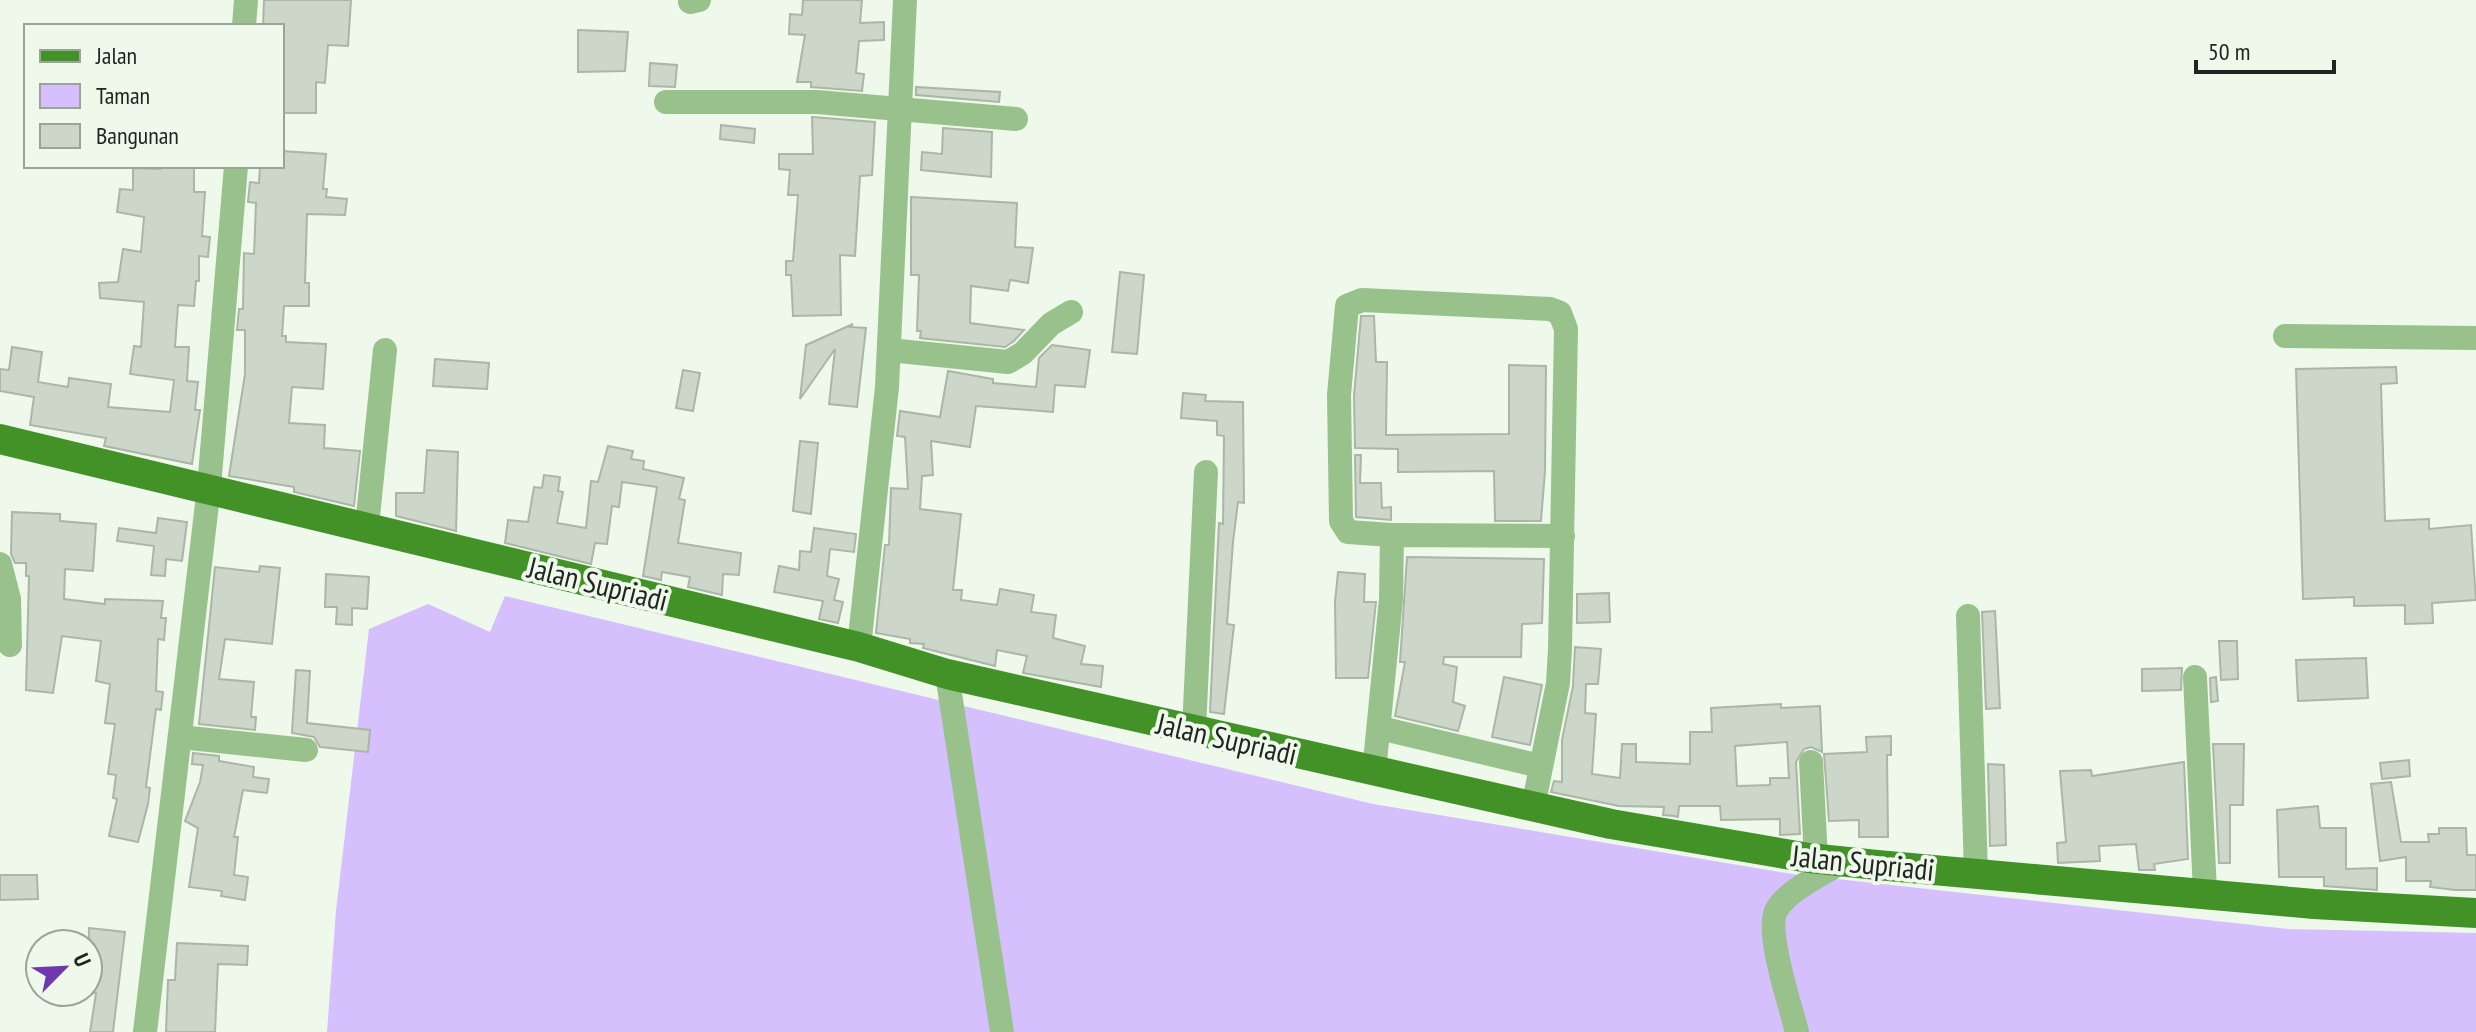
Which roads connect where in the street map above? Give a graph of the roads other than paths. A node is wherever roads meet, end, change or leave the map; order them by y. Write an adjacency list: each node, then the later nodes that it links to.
1 (246, 0): 3 (street)
2 (905, 0): 5 (street)
3 (244, 24)
4 (666, 102): 5 (street)
5 (900, 110): 6 (street); 12 (street)
6 (1016, 119)
7 (236, 168): 15 (street)
8 (1071, 312): 12 (street)
9 (2285, 336): 10 (street)
10 (2476, 338)
11 (385, 350): 16 (street)
12 (889, 350): 22 (street)
13 (0, 439): 15 (main road, Jalan Supriadi)
14 (1206, 472): 26 (street)
15 (209, 487): 16 (main road, Jalan Supriadi); 27 (street)
16 (367, 526): 22 (main road, Jalan Supriadi)
17 (1392, 535): 18 (street); 18 (street); 25 (street)
18 (1563, 536): 30 (street)
19 (0, 564): 21 (street)
20 (1968, 616): 34 (street)
21 (10, 645)
22 (859, 647): 23 (main road, Jalan Supriadi)
23 (947, 674): 26 (main road, Jalan Supriadi); 38 (street)
24 (2195, 677): 35 (street)
25 (1380, 728): 30 (street); 31 (street)
26 (1194, 730): 31 (main road, Jalan Supriadi)
27 (180, 737): 28 (street); 37 (street)
28 (306, 750)
29 (1811, 762): 33 (street)
30 (1540, 766): 32 (street)
31 (1374, 772): 32 (main road, Jalan Supriadi)
32 (1533, 807): 33 (main road, Jalan Supriadi)
33 (1830, 860): 34 (main road, Jalan Supriadi); 39 (street)
34 (1976, 873): 35 (main road, Jalan Supriadi)
35 (2205, 892): 36 (main road, Jalan Supriadi)
36 (2476, 913)
37 (145, 1032)
38 (1002, 1032)
39 (1797, 1032)

